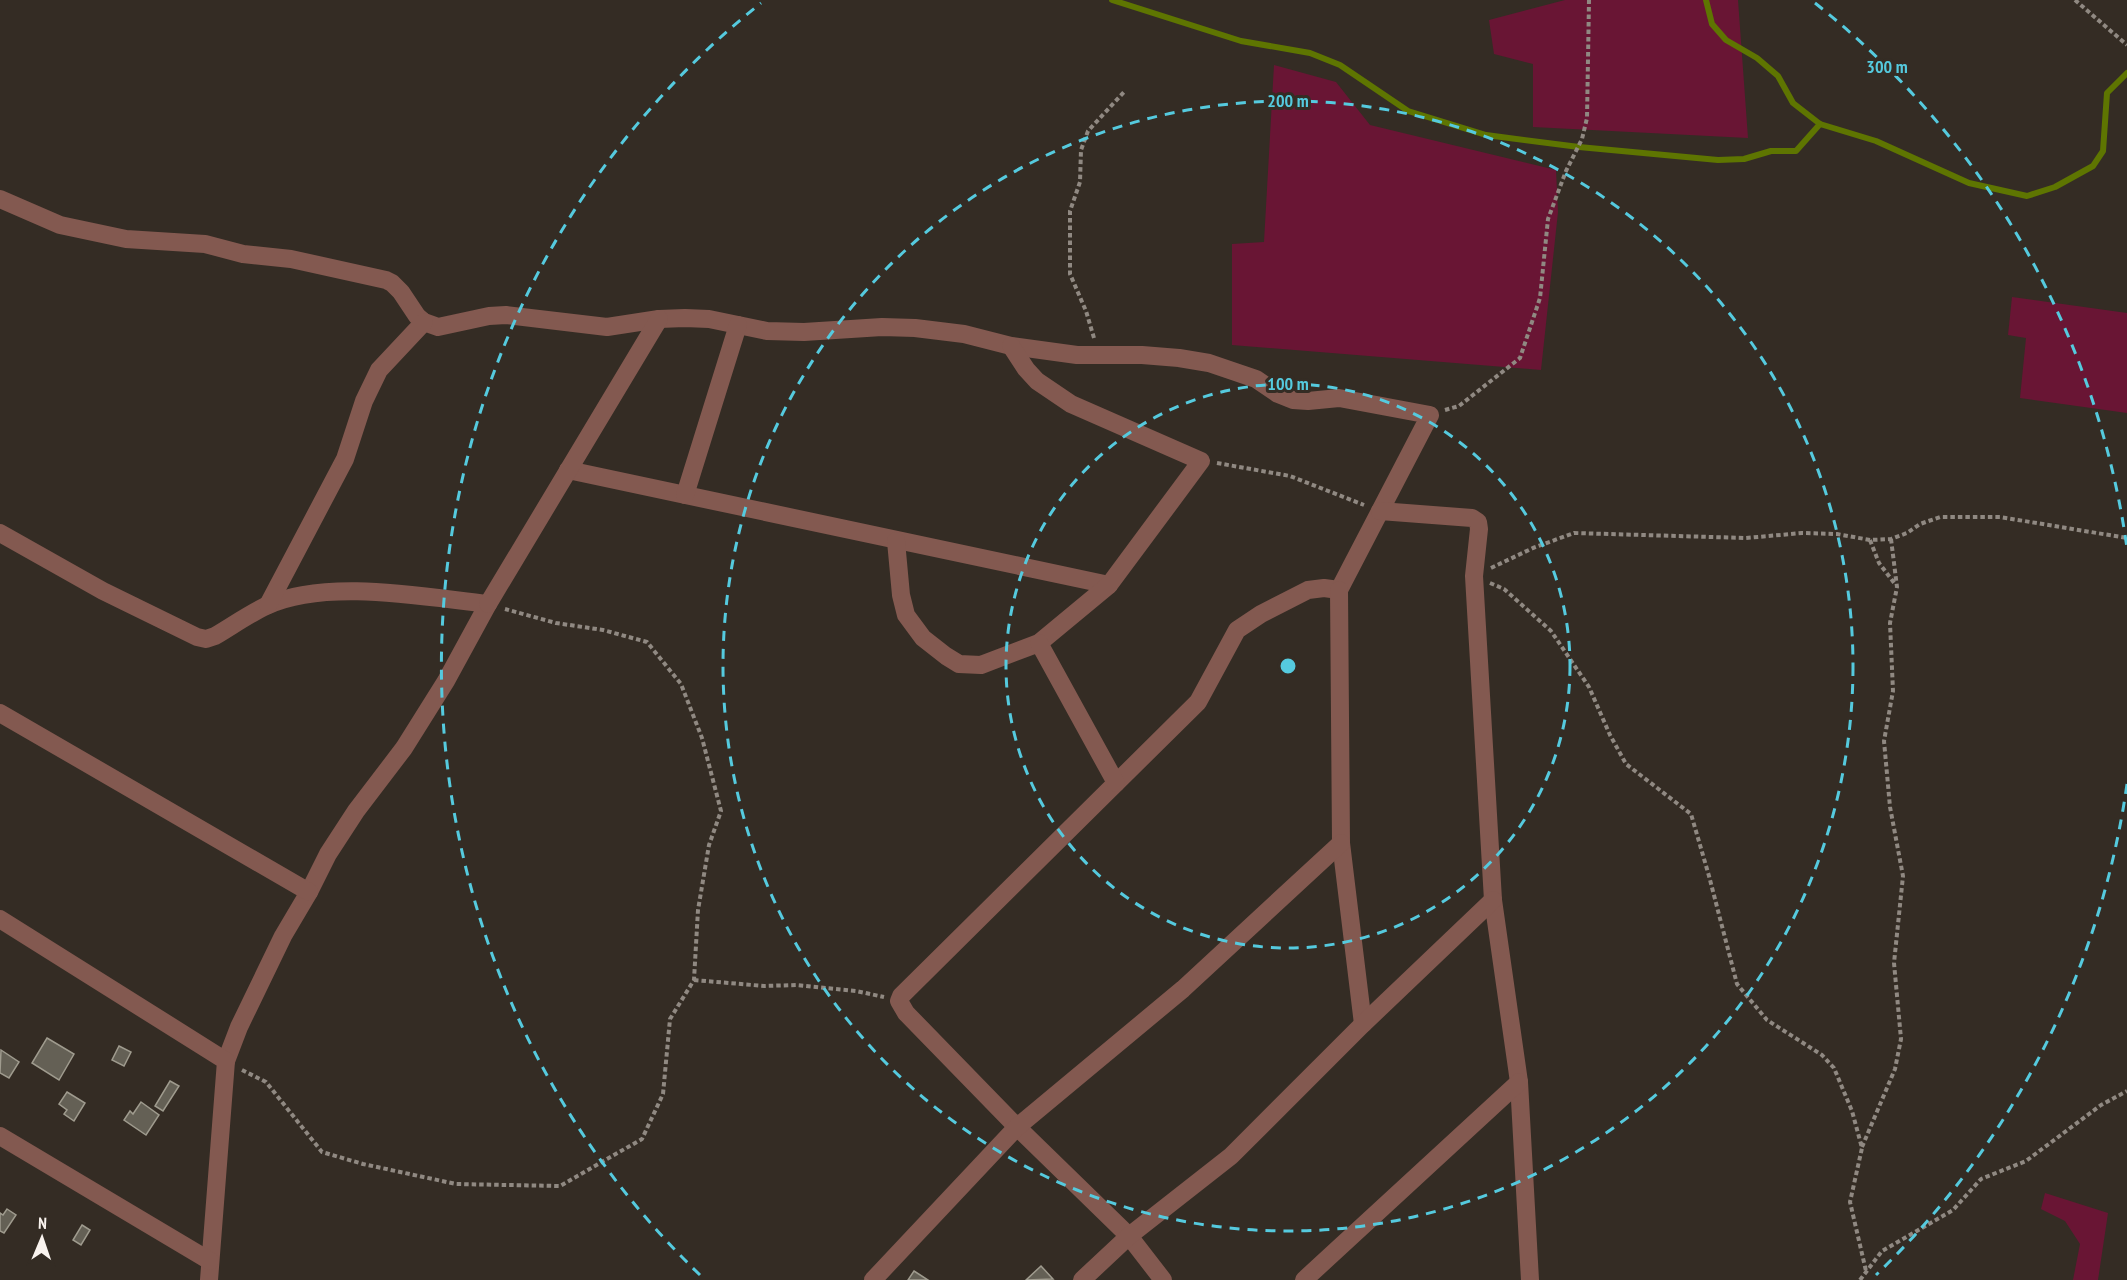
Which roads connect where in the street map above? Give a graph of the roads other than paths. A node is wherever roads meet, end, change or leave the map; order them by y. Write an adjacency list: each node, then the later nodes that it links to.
1 (0, 198): 3 (street)
2 (659, 319): 3 (street); 4 (street); 6 (street)
3 (424, 322): 14 (street)
4 (738, 325): 5 (street); 7 (street)
5 (1011, 346): 8 (street); 11 (street)
6 (568, 470): 7 (street); 13 (street)
7 (685, 495): 10 (street)
8 (1380, 511): 12 (street); 20 (street)
9 (0, 534): 14 (street)
10 (896, 541): 11 (street); 15 (street)
11 (1109, 585): 15 (street)
12 (1339, 590): 17 (street); 18 (street)
13 (488, 604): 14 (street); 19 (street)
14 (268, 605)
15 (1039, 643): 17 (street)
16 (0, 713): 19 (street)
17 (1116, 783): 25 (street)
18 (1341, 843): 22 (street); 25 (street)
19 (309, 892): 23 (street)
20 (1493, 900): 22 (street); 24 (street)
21 (0, 919): 23 (street)
22 (1363, 1024): 27 (street)
23 (226, 1061): 28 (street)
24 (1519, 1082): 33 (street); 34 (street)
25 (1017, 1127): 27 (street); 30 (street)
26 (0, 1136): 28 (street)
27 (1129, 1236): 31 (street); 32 (street)
28 (210, 1262): 29 (street)
29 (209, 1280)
30 (873, 1280)
31 (1082, 1280)
32 (1163, 1280)
33 (1304, 1280)
34 (1530, 1280)

